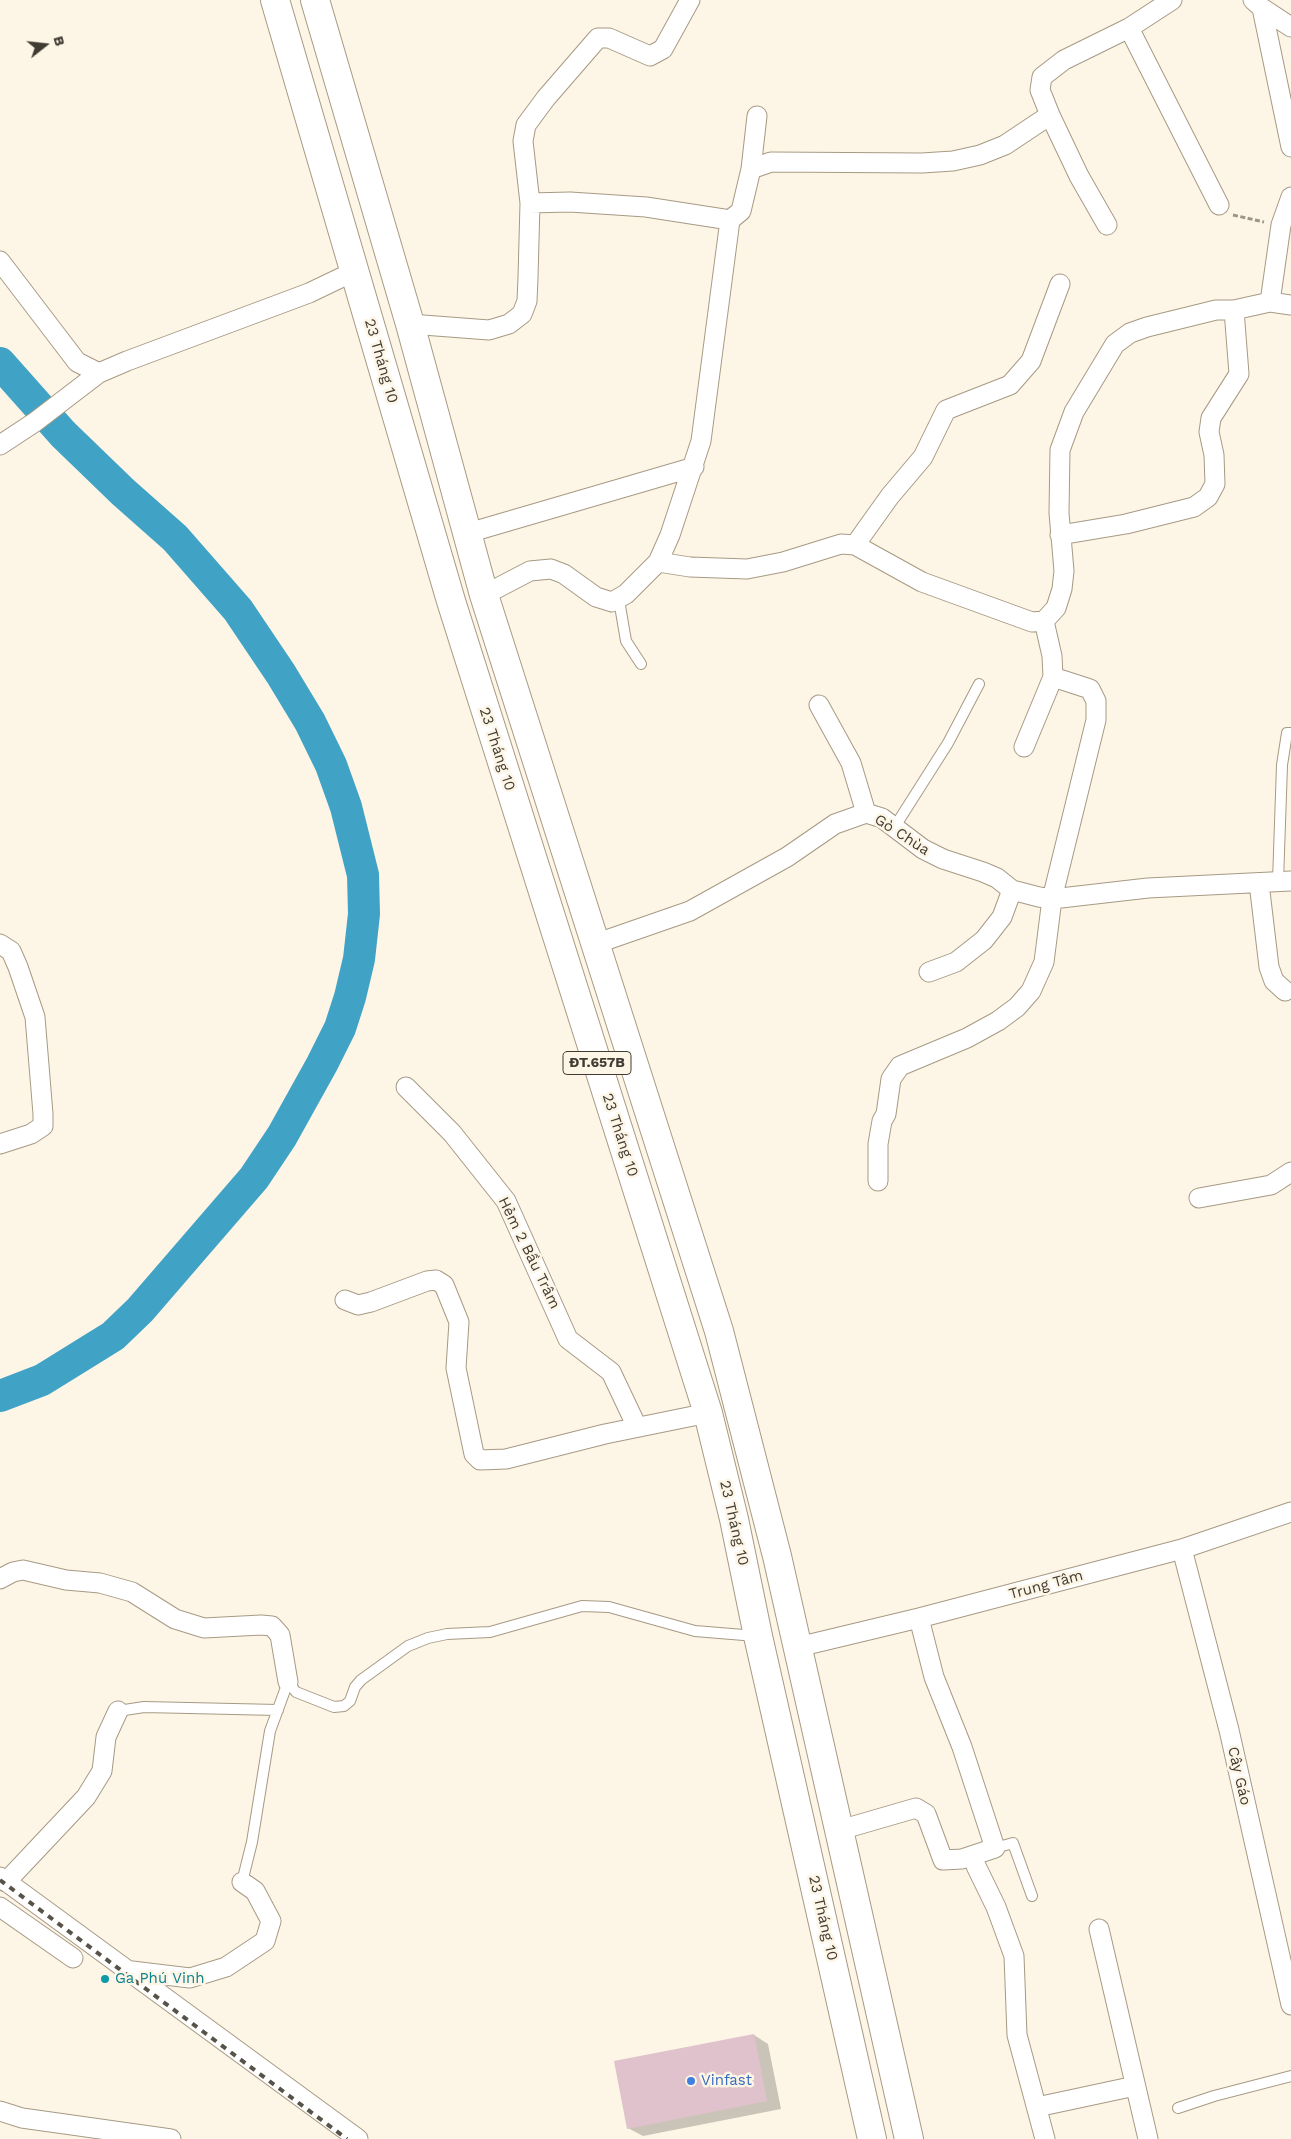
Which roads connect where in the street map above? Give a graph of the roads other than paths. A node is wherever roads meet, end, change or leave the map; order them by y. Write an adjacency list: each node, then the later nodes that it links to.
1 (275, 0): 19 (main road, 23 Tháng 10 / ĐT.657B)
2 (315, 0): 17 (main road, ĐT.657B)
3 (690, 0): 13 (street)
4 (1172, 0): 7 (street)
5 (1257, 4): 6 (street); 10 (street)
6 (1291, 27)
7 (1129, 28): 8 (street); 14 (street)
8 (1050, 115): 11 (street); 16 (street)
9 (757, 116): 11 (street)
10 (1291, 147)
11 (751, 169): 15 (street)
12 (1291, 197): 21 (street)
13 (530, 203): 15 (street); 24 (street)
14 (1219, 205)
15 (730, 220): 27 (street)
16 (1107, 225)
17 (391, 260): 19 (main road); 24 (main road, ĐT.657B)
18 (0, 262): 25 (street)
19 (355, 271): 25 (street); 57 (main road, 23 Tháng 10 / ĐT.657B)
20 (1060, 284): 30 (street)
21 (1270, 302): 22 (street); 23 (street)
22 (1291, 305)
23 (1234, 310): 29 (street); 29 (street)
24 (410, 324): 28 (main road, ĐT.657B)
25 (99, 373): 26 (street)
26 (4, 443)
27 (694, 467): 28 (street); 31 (street)
28 (468, 533): 32 (main road, ĐT.657B)
29 (1060, 535): 34 (street)
30 (855, 545): 31 (street); 34 (street)
31 (658, 562): 33 (street)
32 (484, 595): 33 (street); 48 (main road, ĐT.657B)
33 (619, 600): 35 (lane)
34 (1044, 621): 36 (street)
35 (641, 664)
36 (1054, 677): 40 (street); 46 (street)
37 (978, 684): 42 (lane)
38 (819, 705): 41 (street)
39 (1291, 733): 43 (lane)
40 (1024, 747)
41 (866, 813): 42 (street, Gò Chùa); 48 (street, Gò Chùa)
42 (894, 828): 45 (street, Gò Chùa)
43 (1284, 881): 44 (street, Gò Chùa)
44 (1259, 883): 46 (street, Gò Chùa); 50 (street)
45 (1012, 890): 46 (street, Gò Chùa); 49 (street)
46 (1052, 900): 54 (street)
47 (0, 944): 52 (street)
48 (596, 944): 64 (main road, ĐT.657B)
49 (930, 972)
50 (1284, 991)
51 (406, 1087): 58 (street, Hẻm 2 Bầu Trâm)
52 (0, 1144)
53 (1291, 1172): 55 (street)
54 (878, 1181)
55 (1199, 1198)
56 (345, 1300): 58 (street)
57 (708, 1414): 58 (street); 63 (main road, 23 Tháng 10 / ĐT.657B)
58 (637, 1427)
59 (1291, 1512): 60 (street, Trung Tâm)
60 (1182, 1549): 62 (street, Trung Tâm); 78 (street, Cây Gáo)
61 (0, 1579): 65 (street)
62 (919, 1618): 64 (street, Trung Tâm); 69 (street)
63 (761, 1646): 64 (main road); 65 (lane); 86 (main road, 23 Tháng 10 / ĐT.657B)
64 (798, 1647): 68 (main road, ĐT.657B)
65 (288, 1682): 66 (lane)
66 (278, 1710): 67 (lane); 72 (lane)
67 (118, 1711): 71 (street)
68 (840, 1830): 69 (street); 87 (main road, ĐT.657B)
69 (995, 1848): 73 (lane)
70 (976, 1866): 81 (street)
71 (3, 1879): 77 (street)
72 (242, 1882): 77 (street)
73 (1032, 1896)
74 (0, 1907): 76 (street)
75 (1099, 1928): 80 (street)
76 (73, 1958)
77 (130, 1971): 85 (street)
78 (1291, 2005)
79 (1291, 2076): 82 (lane)
80 (1135, 2086): 81 (street); 89 (street)
81 (1037, 2107): 88 (street)
82 (1178, 2108)
83 (0, 2111): 84 (street)
84 (171, 2139)
85 (358, 2139)
86 (872, 2139)
87 (909, 2139)
88 (1045, 2139)
89 (1148, 2139)

